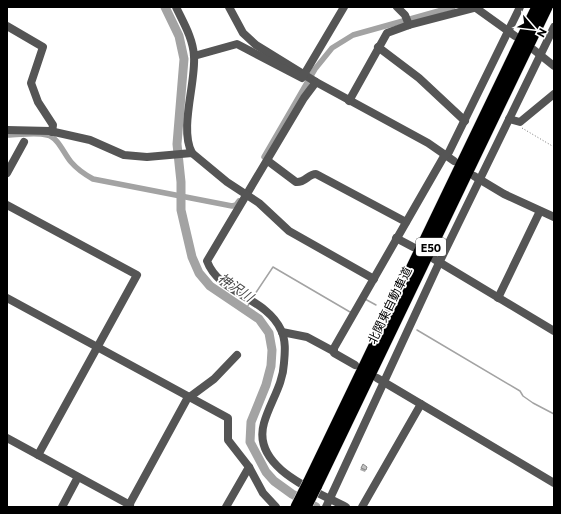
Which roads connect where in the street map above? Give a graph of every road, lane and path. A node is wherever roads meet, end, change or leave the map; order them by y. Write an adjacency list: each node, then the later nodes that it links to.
1 (176, 7): 15 (street)
2 (229, 7): 17 (street)
3 (344, 7): 17 (street)
4 (397, 7): 9 (street)
5 (477, 7): 9 (street); 12 (street)
6 (520, 7): 12 (street)
7 (537, 7): 59 (highway, 北関東自動車道 / E50)
8 (547, 7): 59 (highway, 北関東自動車道 / E50)
9 (408, 21): 13 (street)
10 (7, 26): 24 (street)
11 (554, 27): 14 (street)
12 (512, 34): 21 (street)
13 (378, 47): 19 (street); 21 (street)
14 (537, 53): 16 (street); 20 (street)
15 (194, 56): 17 (street); 27 (street)
16 (554, 66)
17 (310, 79): 19 (street); 29 (street)
18 (554, 94): 22 (street)
19 (349, 101): 28 (street)
20 (508, 118): 22 (street); 32 (street)
21 (465, 121): 28 (street)
22 (518, 122): 26 (path)
23 (7, 130): 24 (street)
24 (52, 132): 27 (street)
25 (24, 142): 31 (street)
26 (554, 147)
27 (190, 153): 33 (street)
28 (446, 155): 30 (street); 37 (street)
29 (268, 161): 33 (street); 37 (street)
30 (454, 161)
31 (7, 173)
32 (477, 177): 35 (street); 40 (street)
33 (245, 194): 41 (street); 45 (street)
34 (7, 205): 46 (street)
35 (540, 211): 36 (street); 43 (street)
36 (554, 217)
37 (406, 222): 38 (street)
38 (396, 238): 39 (street); 41 (street)
39 (412, 247)
40 (437, 261): 43 (street); 51 (street)
41 (374, 279): 47 (street)
42 (7, 298): 46 (street)
43 (498, 298): 44 (street)
44 (554, 331)
45 (282, 332): 47 (street); 60 (street)
46 (98, 347): 52 (street); 55 (street)
47 (333, 351): 49 (street)
48 (237, 355): 52 (street)
49 (355, 365)
50 (376, 378): 51 (street)
51 (384, 383): 53 (street); 60 (street)
52 (189, 396): 56 (street); 61 (street)
53 (421, 404): 58 (street); 68 (street)
54 (7, 438): 55 (street)
55 (38, 455): 57 (street)
56 (249, 467): 64 (street); 65 (street)
57 (78, 477): 61 (street); 63 (street)
58 (554, 484)
59 (312, 485): 66 (highway, 北関東自動車道 / E50, bridge); 67 (highway, 北関東自動車道 / E50, bridge)
60 (328, 503): 62 (street)
61 (129, 506)
62 (342, 506)
63 (62, 507)
64 (226, 507)
65 (276, 507)
66 (296, 507)
67 (306, 507)
68 (362, 507)

